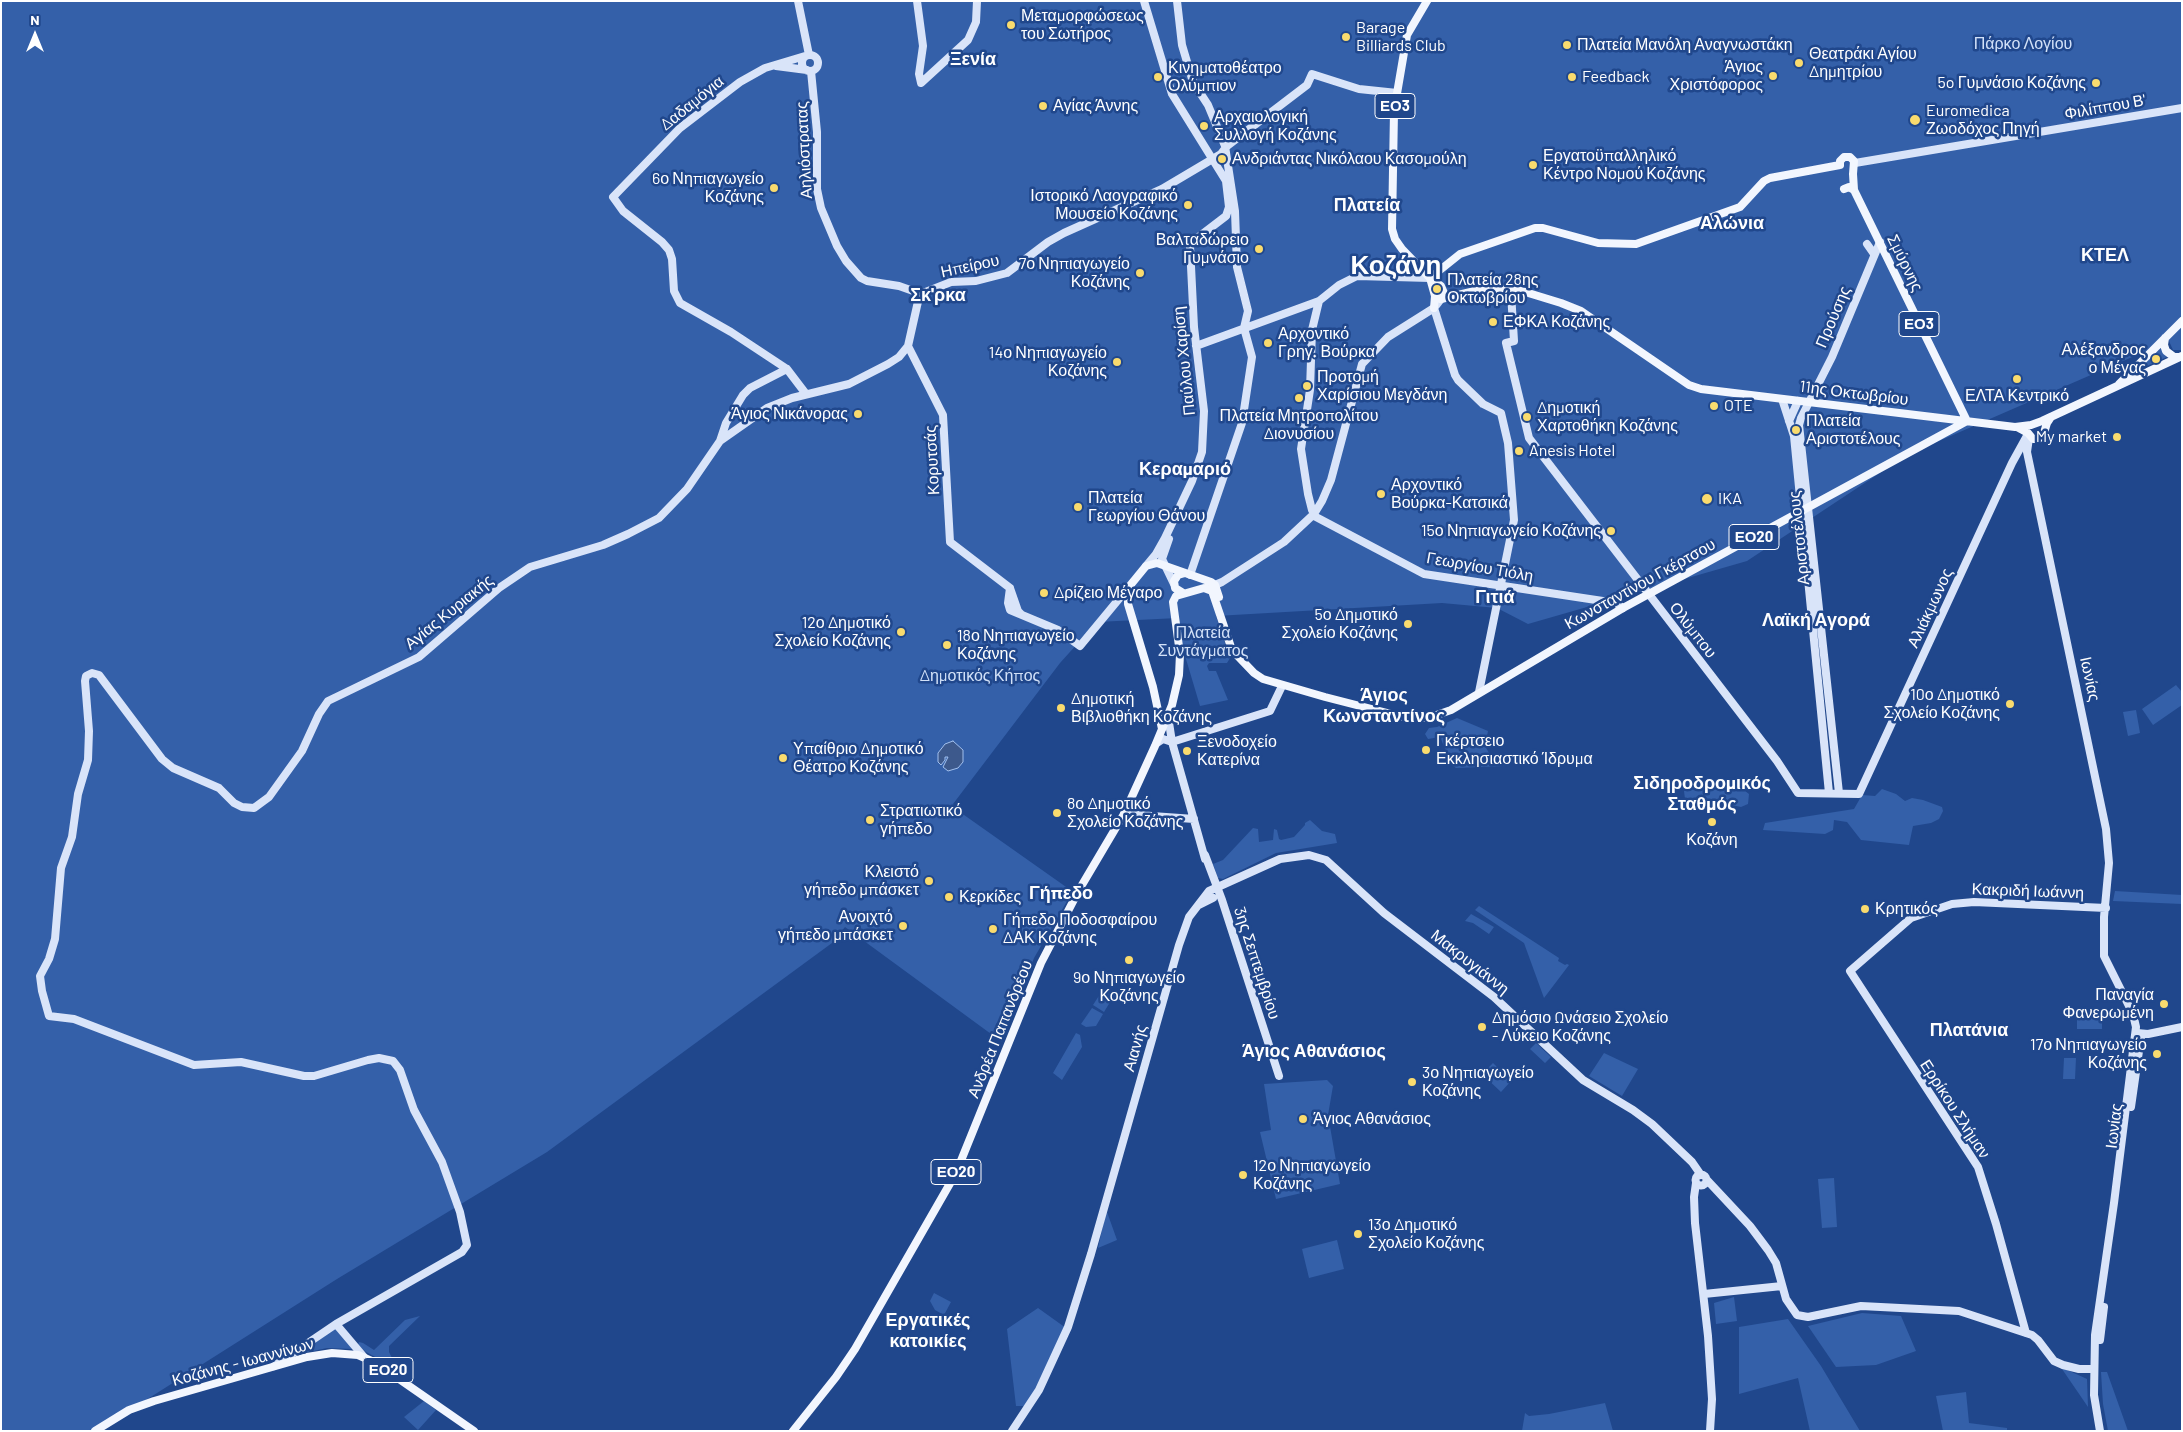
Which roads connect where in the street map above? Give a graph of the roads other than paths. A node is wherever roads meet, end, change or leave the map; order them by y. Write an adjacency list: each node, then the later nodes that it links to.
1 (798, 1): 7 (street, Αηλιόστρατας)
2 (917, 1): 3 (street)
3 (977, 1)
4 (1144, 1): 13 (street)
5 (1177, 1): 12 (street)
6 (1427, 1): 10 (main road, ΕΟ3)
7 (807, 55): 8 (street, Δαδαμόγια); 9 (street, Αηλιόστρατας); 9 (street, Αηλιόστρατας)
8 (772, 65): 9 (street); 40 (street, Δαδαμόγια)
9 (809, 71): 27 (street, Αηλιόστρατας)
10 (1397, 93): 12 (street, Ηπείρου); 23 (main road, ΕΟ3)
11 (2182, 108): 15 (street, Φιλίππου Β')
12 (1226, 149): 13 (street, Ηπείρου); 19 (street)
13 (1213, 159): 18 (street); 27 (street, Ηπείρου)
14 (1840, 165): 15 (main road); 15 (main road); 25 (main road)
15 (1854, 166): 17 (main road, Σμύρνης / ΕΟ3)
16 (1844, 189): 17 (main road)
17 (1854, 190): 20 (main road, Σμύρνης / ΕΟ3)
18 (1226, 216): 19 (street); 38 (street, Παύλου Χαρίση)
19 (1236, 219): 31 (street)
20 (1880, 242): 22 (street, Προύσης); 46 (main road, Σμύρνης / ΕΟ3)
21 (1867, 244): 22 (street)
22 (1874, 254): 45 (street, Προύσης)
23 (1412, 259): 24 (street); 25 (main road, ΕΟ3)
24 (1408, 277): 25 (street); 29 (street)
25 (1430, 278): 28 (main road)
26 (1512, 288): 28 (main road); 43 (main road, 11ης Οκτωβρίου); 70 (street, Ολύμπου)
27 (919, 294): 37 (street)
28 (1438, 297): 30 (main road)
29 (1320, 301): 33 (street); 58 (street)
30 (1434, 308): 58 (street); 65 (street)
31 (1247, 316): 33 (street); 34 (street)
32 (2182, 320): 36 (main road, 11ης Οκτωβρίου)
33 (1257, 324): 34 (street)
34 (1244, 328): 38 (street); 62 (street)
35 (2182, 330): 36 (main road)
36 (2167, 335): 39 (main road); 41 (main road, 11ης Οκτωβρίου)
37 (908, 346): 42 (street, Αγίας Κυριακής); 66 (street, Κορυτσάς)
38 (1196, 346): 59 (street, Παύλου Χαρίση)
39 (2181, 357): 41 (main road, 11ης Οκτωβρίου)
40 (788, 369): 42 (street); 55 (street)
41 (2116, 387): 47 (main road, 11ης Οκτωβρίου)
42 (806, 394): 55 (street, Αγίας Κυριακής)
43 (1782, 399): 44 (main road, 11ης Οκτωβρίου); 49 (street, Αριστοτέλους)
44 (1798, 401): 45 (main road, 11ης Οκτωβρίου); 49 (street)
45 (1810, 402): 48 (main road, 11ης Οκτωβρίου); 56 (street, Αριστοτέλους)
46 (1959, 406): 48 (main road); 50 (main road, Σμύρνης / ΕΟ3)
47 (2051, 417): 51 (main road, 11ης Οκτωβρίου); 53 (main road)
48 (1949, 418): 50 (main road, 11ης Οκτωβρίου)
49 (1789, 421): 57 (street, Αριστοτέλους)
50 (1967, 421): 52 (main road, 11ης Οκτωβρίου); 56 (main road, Κωνσταντίνου Γκέρτσου / ΕΟ20)
51 (2033, 424): 52 (main road, 11ης Οκτωβρίου); 53 (main road); 54 (main road)
52 (2015, 427): 54 (main road, 11ης Οκτωβρίου)
53 (2044, 431): 54 (main road)
54 (2031, 436): 88 (street, Αλιάκμωνος); 92 (street, Ιωνίας)
55 (723, 437): 100 (street, Αγίας Κυριακής)
56 (1809, 508): 57 (main road, Κωνσταντίνου Γκέρτσου / ΕΟ20); 88 (street, Αριστοτέλους)
57 (1800, 513): 70 (main road, Κωνσταντίνου Γκέρτσου / ΕΟ20); 87 (street, Αριστοτέλους)
58 (1314, 514): 64 (street); 65 (street, Γεωργίου Τιόλη)
59 (1176, 515): 60 (street, Παύλου Χαρίση); 61 (street, Παύλου Χαρίση)
60 (1163, 564): 61 (main road); 62 (main road); 63 (street)
61 (1146, 566): 67 (main road)
62 (1188, 574): 63 (main road); 64 (main road); 69 (main road, ΕΟ20)
63 (1174, 584): 69 (main road)
64 (1215, 585): 68 (street); 77 (main road, ΕΟ20)
65 (1501, 586): 72 (street, Γεωργίου Τιόλη); 78 (street)
66 (1010, 588): 75 (street); 75 (street)
67 (1128, 588): 71 (street); 73 (main road, 3ης Σεπτεμβρίου)
68 (1204, 588): 69 (main road); 77 (main road, ΕΟ20)
69 (1186, 592): 84 (main road, Ανδρέα Παπανδρέου / ΕΟ20)
70 (1648, 594): 74 (main road, Κωνσταντίνου Γκέρτσου / ΕΟ20); 87 (street, Ολύμπου)
71 (1116, 601): 73 (street); 75 (street)
72 (1602, 601): 74 (street, Γεωργίου Τιόλη); 76 (street)
73 (1128, 604): 80 (main road, 3ης Σεπτεμβρίου)
74 (1623, 608): 76 (main road, Κωνσταντίνου Γκέρτσου / ΕΟ20)
75 (1021, 614)
76 (1605, 618): 81 (main road, Κωνσταντίνου Γκέρτσου / ΕΟ20)
77 (1268, 680): 79 (main road, ΕΟ20)
78 (1482, 681): 81 (street); 82 (street)
79 (1282, 686): 82 (main road, Κωνσταντίνου Γκέρτσου / ΕΟ20); 85 (street)
80 (1153, 687): 83 (main road, 3ης Σεπτεμβρίου); 84 (main road, 3ης Σεπτεμβρίου)
81 (1488, 687): 82 (main road, Κωνσταντίνου Γκέρτσου / ΕΟ20)
82 (1479, 692)
83 (1162, 710): 84 (main road, 3ης Σεπτεμβρίου); 84 (main road)
84 (1167, 720): 85 (street, 3ης Σεπτεμβρίου); 86 (main road, Ανδρέα Παπανδρέου / ΕΟ20)
85 (1172, 742): 86 (street); 90 (street, 3ης Σεπτεμβρίου)
86 (1157, 743): 89 (main road, Ανδρέα Παπανδρέου / ΕΟ20)
87 (1829, 793): 88 (street)
88 (1839, 793)
89 (1124, 814): 90 (street); 107 (main road, Ανδρέα Παπανδρέου / ΕΟ20)
90 (1194, 819): 91 (street, 3ης Σεπτεμβρίου)
91 (1215, 888): 96 (street, 3ης Σεπτεμβρίου); 97 (street, Μακρυγιάννη); 108 (street, Αιανής)
92 (2106, 904): 93 (street, Κακριδή Ιωάννη); 95 (street, Ιωνίας)
93 (1850, 971): 101 (street, Ερρίκου Σλήμαν)
94 (2182, 1027): 95 (street)
95 (2139, 1033): 104 (street, Ιωνίας)
96 (1279, 1076)
97 (1701, 1181): 98 (street, Μακρυγιάννη); 99 (street)
98 (1782, 1286): 99 (street); 101 (street, Μακρυγιάννη)
99 (1704, 1294): 109 (street)
100 (336, 1324): 102 (street); 103 (street)
101 (2026, 1333): 104 (street)
102 (364, 1357): 103 (main road, Κοζάνης - Ιωαννίνων / ΕΟ20); 106 (main road, Κοζάνης - Ιωαννίνων / ΕΟ20)
103 (273, 1367): 105 (main road, Κοζάνης - Ιωαννίνων / ΕΟ20)
104 (2094, 1369): 110 (street, Ιωνίας)
105 (95, 1431)
106 (474, 1431)
107 (793, 1431)
108 (1012, 1431)
109 (1710, 1431)
110 (2100, 1431)

